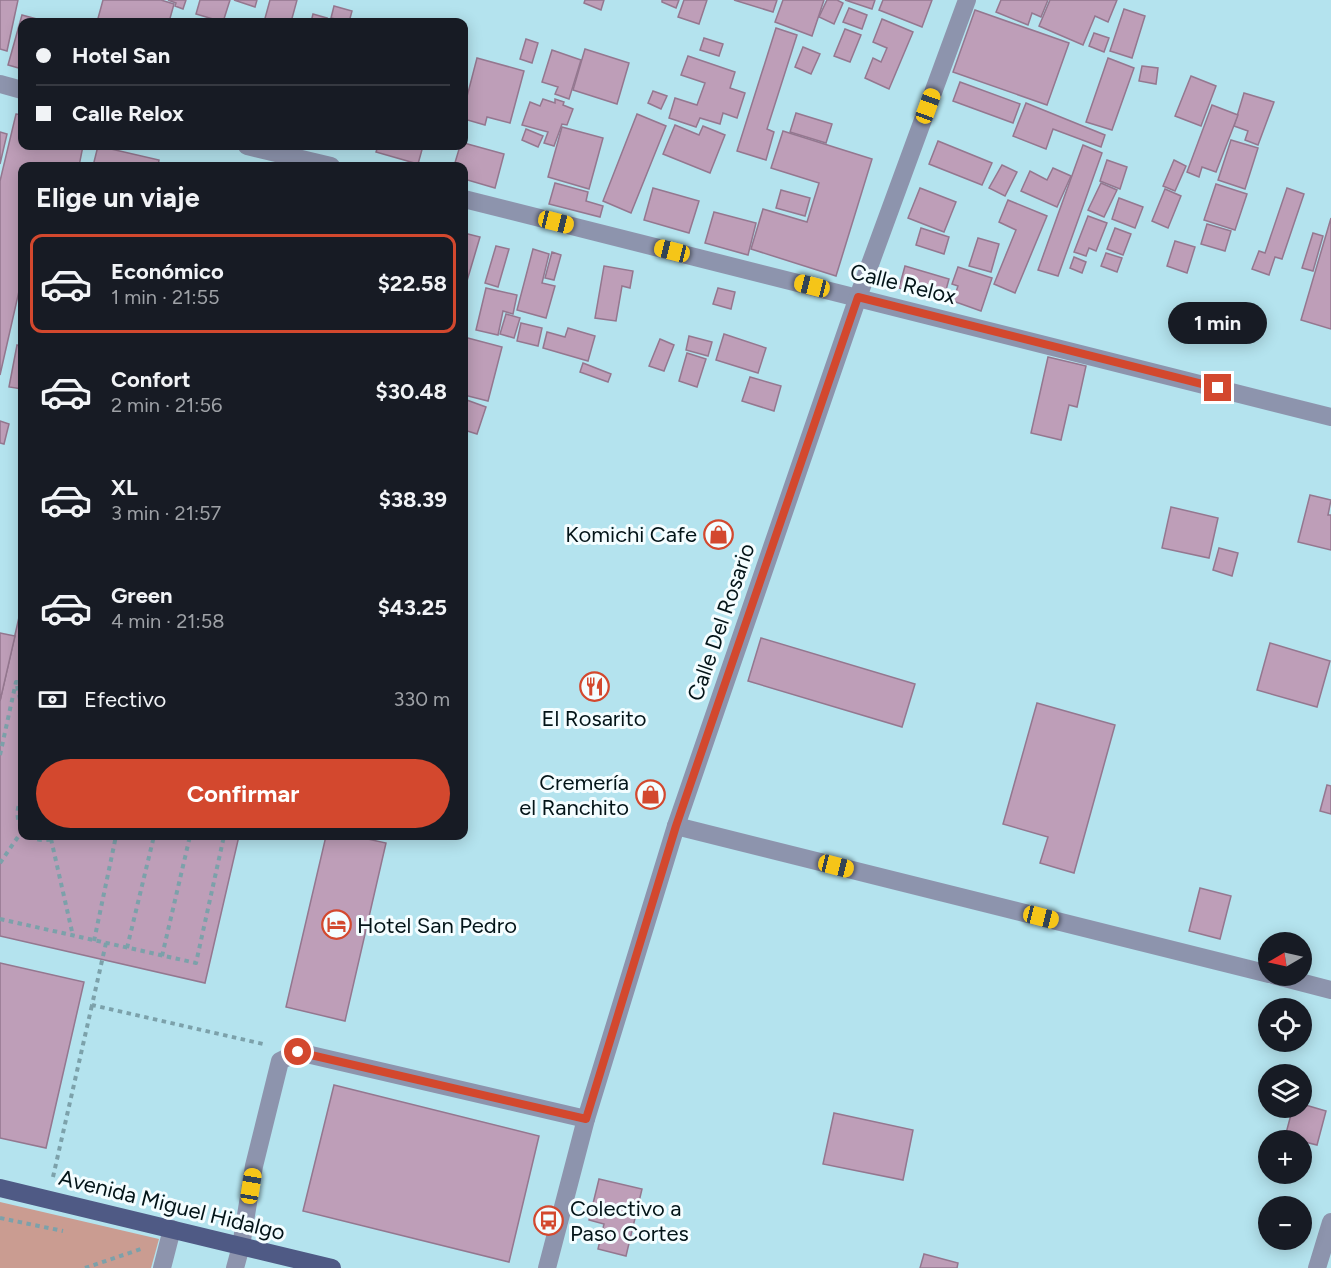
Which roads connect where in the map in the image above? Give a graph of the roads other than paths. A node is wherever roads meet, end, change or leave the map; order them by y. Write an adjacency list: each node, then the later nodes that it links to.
1 (967, 0): 7 (street, Calle Del Rosario)
2 (0, 84): 3 (street)
3 (18, 89)
4 (264, 150): 5 (street)
5 (314, 162)
6 (468, 200): 7 (street, Calle Relox)
7 (858, 297): 8 (street, Calle Relox); 9 (street, Calle Del Rosario)
8 (1331, 417)
9 (676, 826): 10 (street); 13 (street, Calle Del Rosario)
10 (1258, 972)
11 (1312, 985): 12 (street)
12 (1331, 990)
13 (586, 1119): 17 (street); 21 (street, Calle Del Rosario)
14 (0, 1188): 16 (main road, Avenida Miguel Hidalgo)
15 (1331, 1222): 22 (street)
16 (172, 1229): 17 (main road, Avenida Miguel Hidalgo); 18 (street)
17 (241, 1246): 19 (street); 20 (main road, Avenida Miguel Hidalgo)
18 (162, 1268)
19 (235, 1268)
20 (332, 1268)
21 (547, 1268)
22 (1317, 1268)

